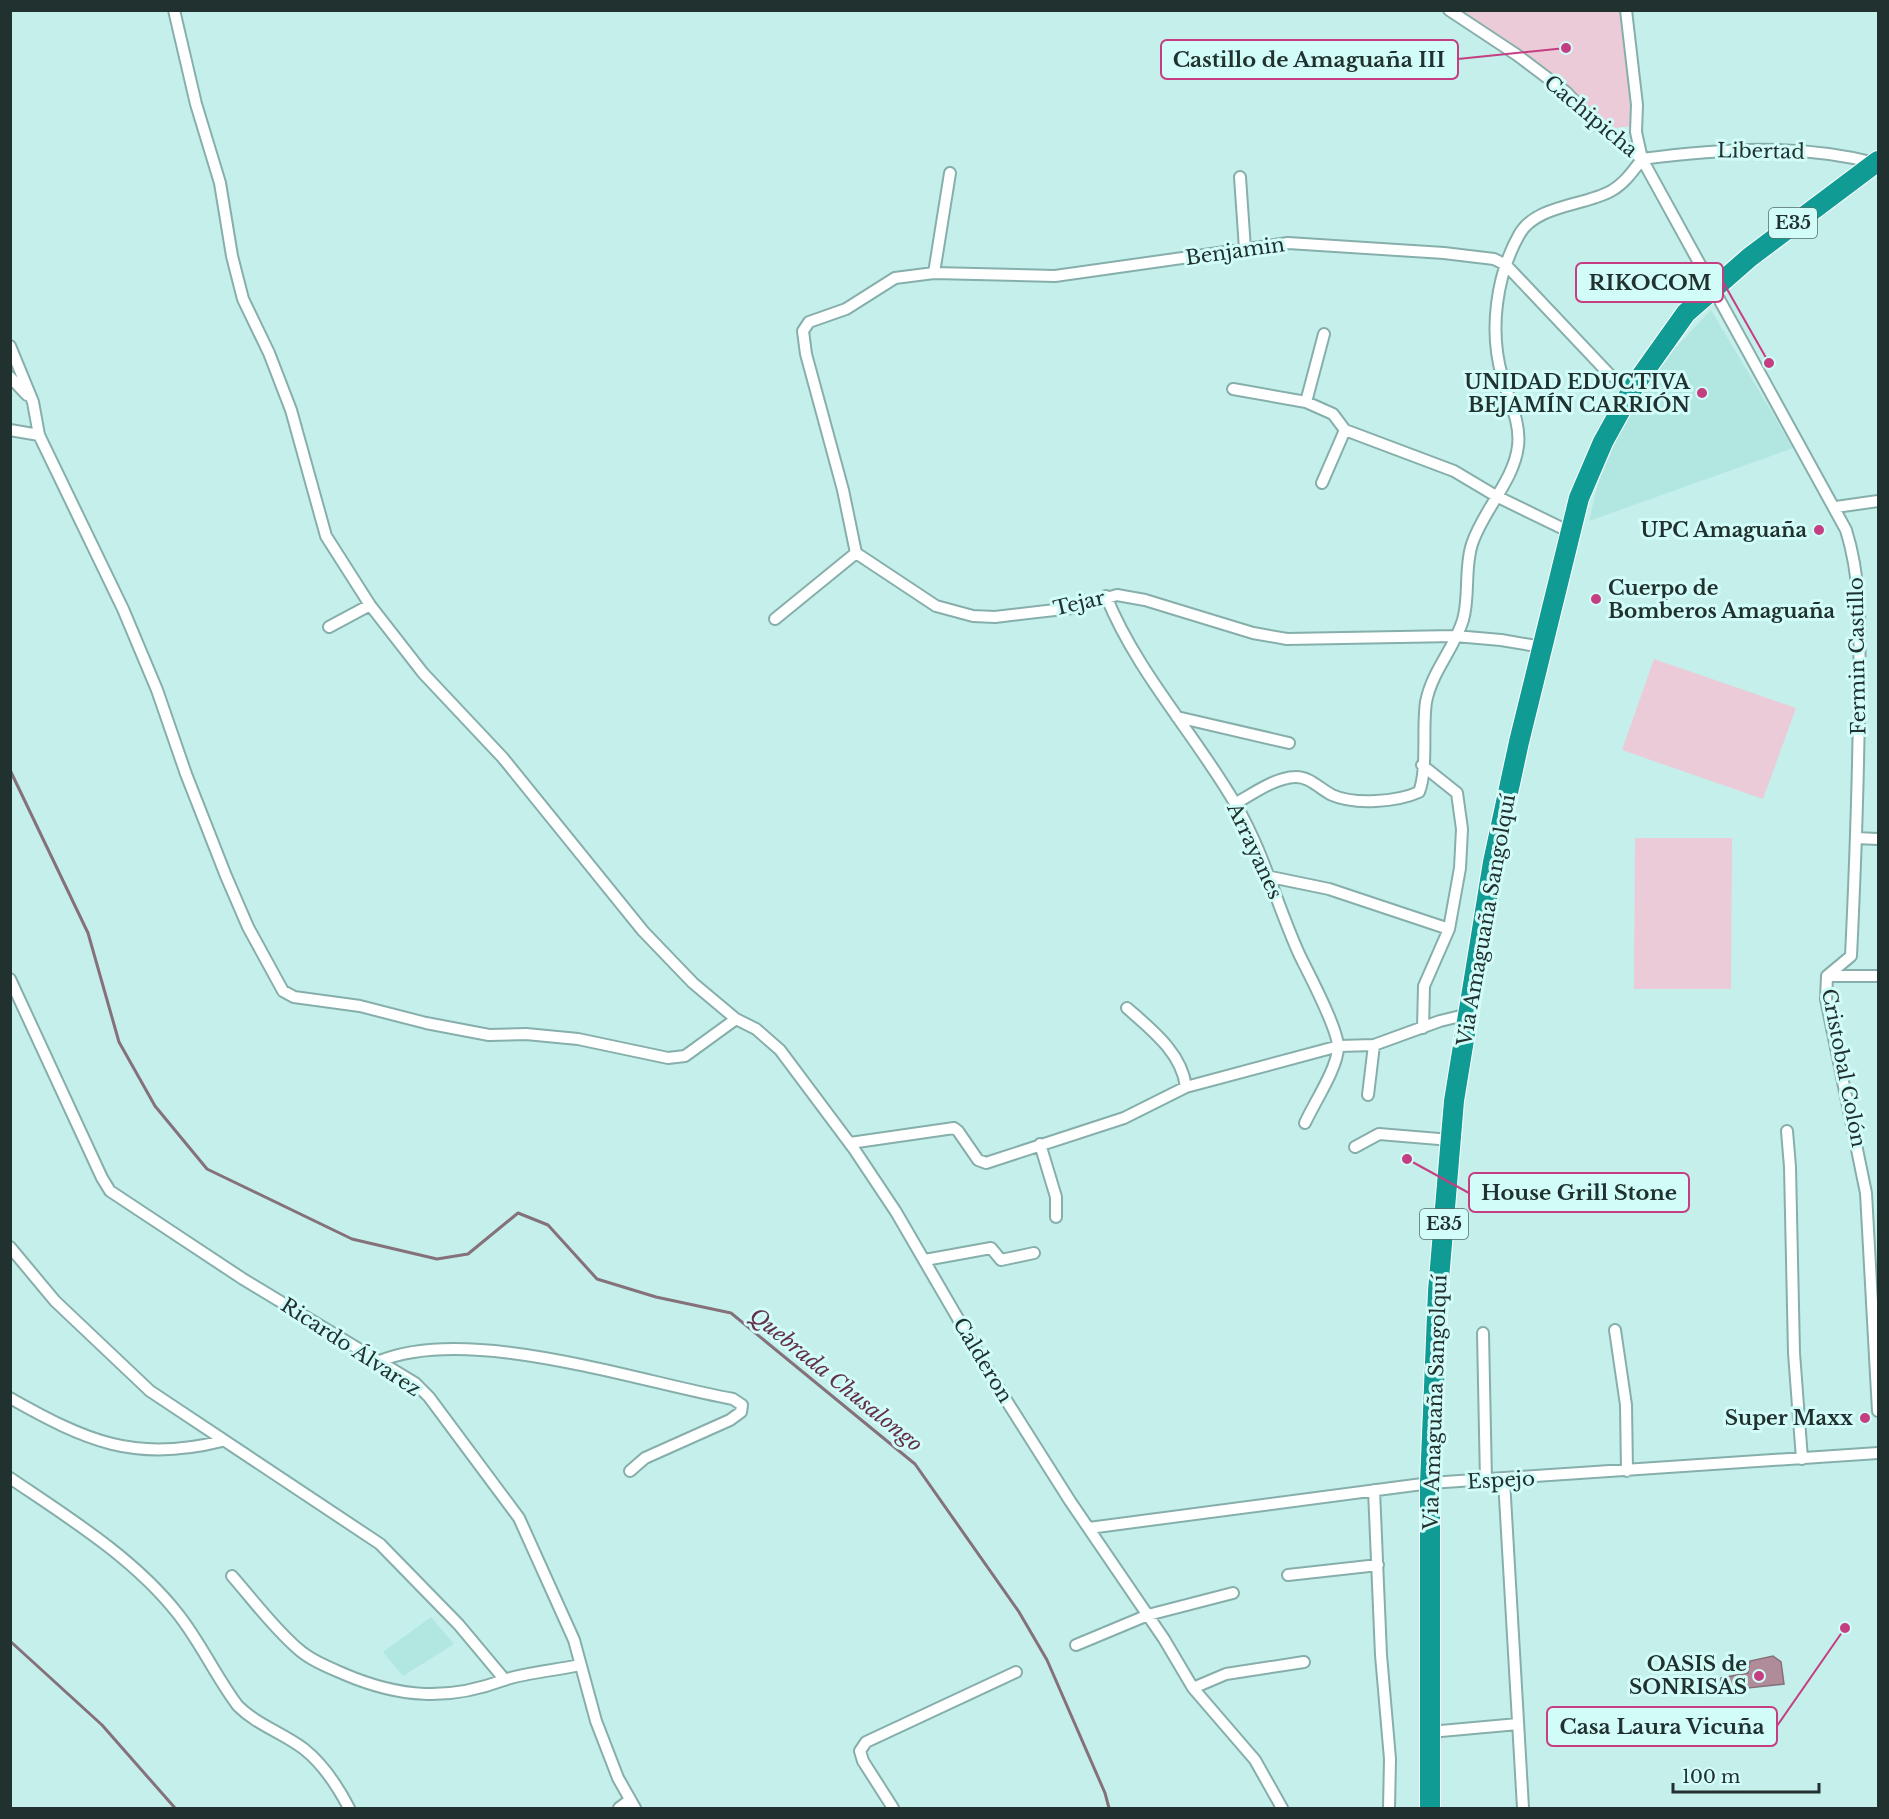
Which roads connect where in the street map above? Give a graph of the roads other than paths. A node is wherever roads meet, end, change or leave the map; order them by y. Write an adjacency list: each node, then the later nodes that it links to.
1 (174, 10): 29 (street, Calderon)
2 (1449, 10): 4 (street, Cachipicha)
3 (1626, 10): 4 (street)
4 (1642, 159): 5 (street, Libertad); 9 (street); 11 (street, Cachipicha)
5 (1878, 163): 11 (highway, Via Amaguaña Sangolquí / E35)
6 (950, 173): 10 (street)
7 (1240, 177): 8 (street)
8 (1245, 249): 9 (street, Benjamin); 10 (street, Benjamin)
9 (1506, 265): 15 (street); 23 (street)
10 (934, 273): 27 (street, Benjamin)
11 (1714, 286): 15 (highway, Via Amaguaña Sangolquí / E35); 25 (street, Fermin Castillo)
12 (1324, 334): 18 (street)
13 (10, 346): 17 (street)
14 (10, 377): 17 (street)
15 (1634, 386): 26 (highway, Via Amaguaña Sangolquí / E35)
16 (1233, 389): 18 (street)
17 (33, 402): 21 (street)
18 (1306, 402): 20 (street)
19 (10, 430): 21 (street)
20 (1345, 430): 22 (street); 23 (street)
21 (39, 435): 49 (street)
22 (1322, 483)
23 (1496, 496): 26 (street); 32 (street)
24 (1878, 501): 25 (street)
25 (1836, 507): 38 (street, Fermin Castillo)
26 (1570, 532): 33 (highway, Via Amaguaña Sangolquí / E35)
27 (856, 554): 28 (street, Tejar); 30 (street)
28 (1106, 596): 32 (street, Tejar); 34 (street, Arrayanes)
29 (370, 605): 31 (street); 49 (street, Calderon)
30 (775, 619)
31 (329, 627)
32 (1455, 636): 33 (street, Tejar); 36 (street)
33 (1542, 647): 48 (highway, Via Amaguaña Sangolquí / E35)
34 (1177, 717): 35 (street); 37 (street, Arrayanes)
35 (1289, 743)
36 (1422, 765): 37 (street); 41 (street)
37 (1236, 803): 40 (street, Arrayanes)
38 (1856, 838): 39 (street); 42 (street, Fermin Castillo)
39 (1878, 839)
40 (1271, 877): 41 (street); 52 (street, Arrayanes)
41 (1449, 929): 50 (street)
42 (1851, 956): 43 (street, Fermin Castillo); 44 (street)
43 (1851, 975): 44 (street); 45 (street)
44 (1827, 976): 69 (street, Cristobal Colón)
45 (1878, 976)
46 (10, 979): 67 (street, Ricardo Álvarez)
47 (1127, 1008): 53 (street)
48 (1469, 1014): 50 (street); 57 (highway, Via Amaguaña Sangolquí / E35)
49 (736, 1020): 58 (street, Calderon)
50 (1423, 1028): 51 (street)
51 (1374, 1045): 52 (street); 54 (street)
52 (1339, 1046): 53 (street); 55 (street)
53 (1186, 1087): 59 (street)
54 (1368, 1095)
55 (1305, 1123)
56 (1787, 1131): 72 (street)
57 (1451, 1140): 60 (street); 78 (highway, Via Amaguaña Sangolquí / E35)
58 (850, 1143): 59 (street); 64 (street, Calderon)
59 (1041, 1144): 61 (street)
60 (1354, 1147)
61 (1056, 1217)
62 (10, 1247): 70 (street)
63 (1034, 1253): 64 (street)
64 (925, 1260): 80 (street, Calderon)
65 (1615, 1330): 74 (street)
66 (1483, 1333): 77 (street)
67 (380, 1361): 73 (street); 88 (street, Ricardo Álvarez)
68 (10, 1398): 70 (street)
69 (1878, 1411)
70 (222, 1441): 90 (street)
71 (1878, 1453): 72 (street, Espejo)
72 (1802, 1458): 74 (street, Espejo)
73 (630, 1471)
74 (1627, 1471): 76 (street, Espejo)
75 (10, 1478): 95 (street)
76 (1504, 1480): 77 (street, Espejo); 92 (street)
77 (1486, 1481): 78 (street, Espejo)
78 (1430, 1483): 79 (street, Espejo); 93 (highway, Via Amaguaña Sangolquí / E35)
79 (1374, 1490): 80 (street, Espejo); 81 (street)
80 (1089, 1528): 85 (street, Calderon)
81 (1378, 1565): 82 (street); 99 (street)
82 (1288, 1575)
83 (232, 1576): 90 (street)
84 (1233, 1593): 85 (street)
85 (1148, 1615): 86 (street); 91 (street, Calderon)
86 (1076, 1645)
87 (1304, 1662): 91 (street)
88 (580, 1665): 90 (street); 94 (street, Ricardo Álvarez)
89 (1016, 1672): 97 (street)
90 (505, 1680)
91 (1193, 1688): 98 (street, Calderon)
92 (1518, 1724): 93 (street); 101 (street)
93 (1430, 1732): 100 (highway, Via Amaguaña Sangolquí / E35)
94 (633, 1804): 96 (street)
95 (349, 1809)
96 (619, 1809)
97 (893, 1809)
98 (1282, 1809)
99 (1389, 1809)
100 (1430, 1809)
101 (1523, 1809)

